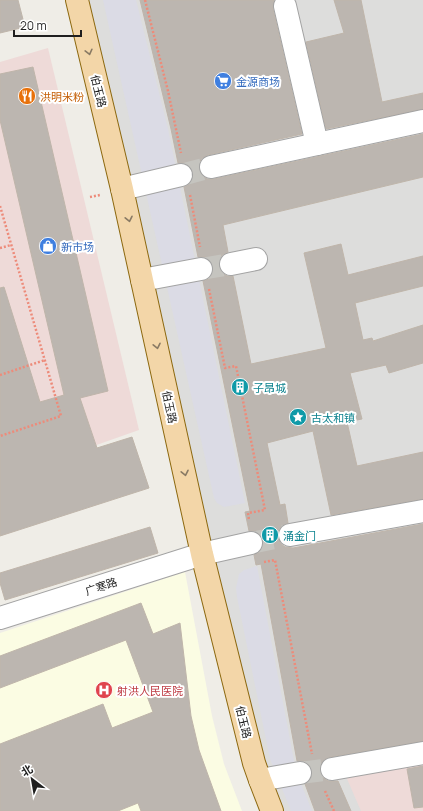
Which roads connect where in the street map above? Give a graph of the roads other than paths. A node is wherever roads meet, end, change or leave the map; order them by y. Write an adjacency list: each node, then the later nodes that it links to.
1 (77, 0): 7 (main road, 伯玉路, one-way to 7)
2 (285, 6): 4 (street)
3 (423, 121): 4 (street)
4 (317, 144): 5 (street)
5 (211, 167)
6 (184, 175): 7 (street)
7 (122, 189): 11 (main road, 伯玉路, one-way to 11)
8 (256, 259): 9 (street)
9 (231, 264)
10 (203, 268): 11 (street)
11 (142, 280): 15 (main road, 伯玉路, one-way to 15)
12 (423, 511): 13 (street)
13 (290, 535)
14 (251, 543): 15 (street, 广寒路)
15 (202, 554): 16 (street, 广寒路); 20 (main road, 伯玉路)
16 (0, 618)
17 (423, 753): 19 (street)
18 (306, 766): 20 (street)
19 (328, 777)
20 (260, 780): 21 (main road, 伯玉路)
21 (272, 811)

